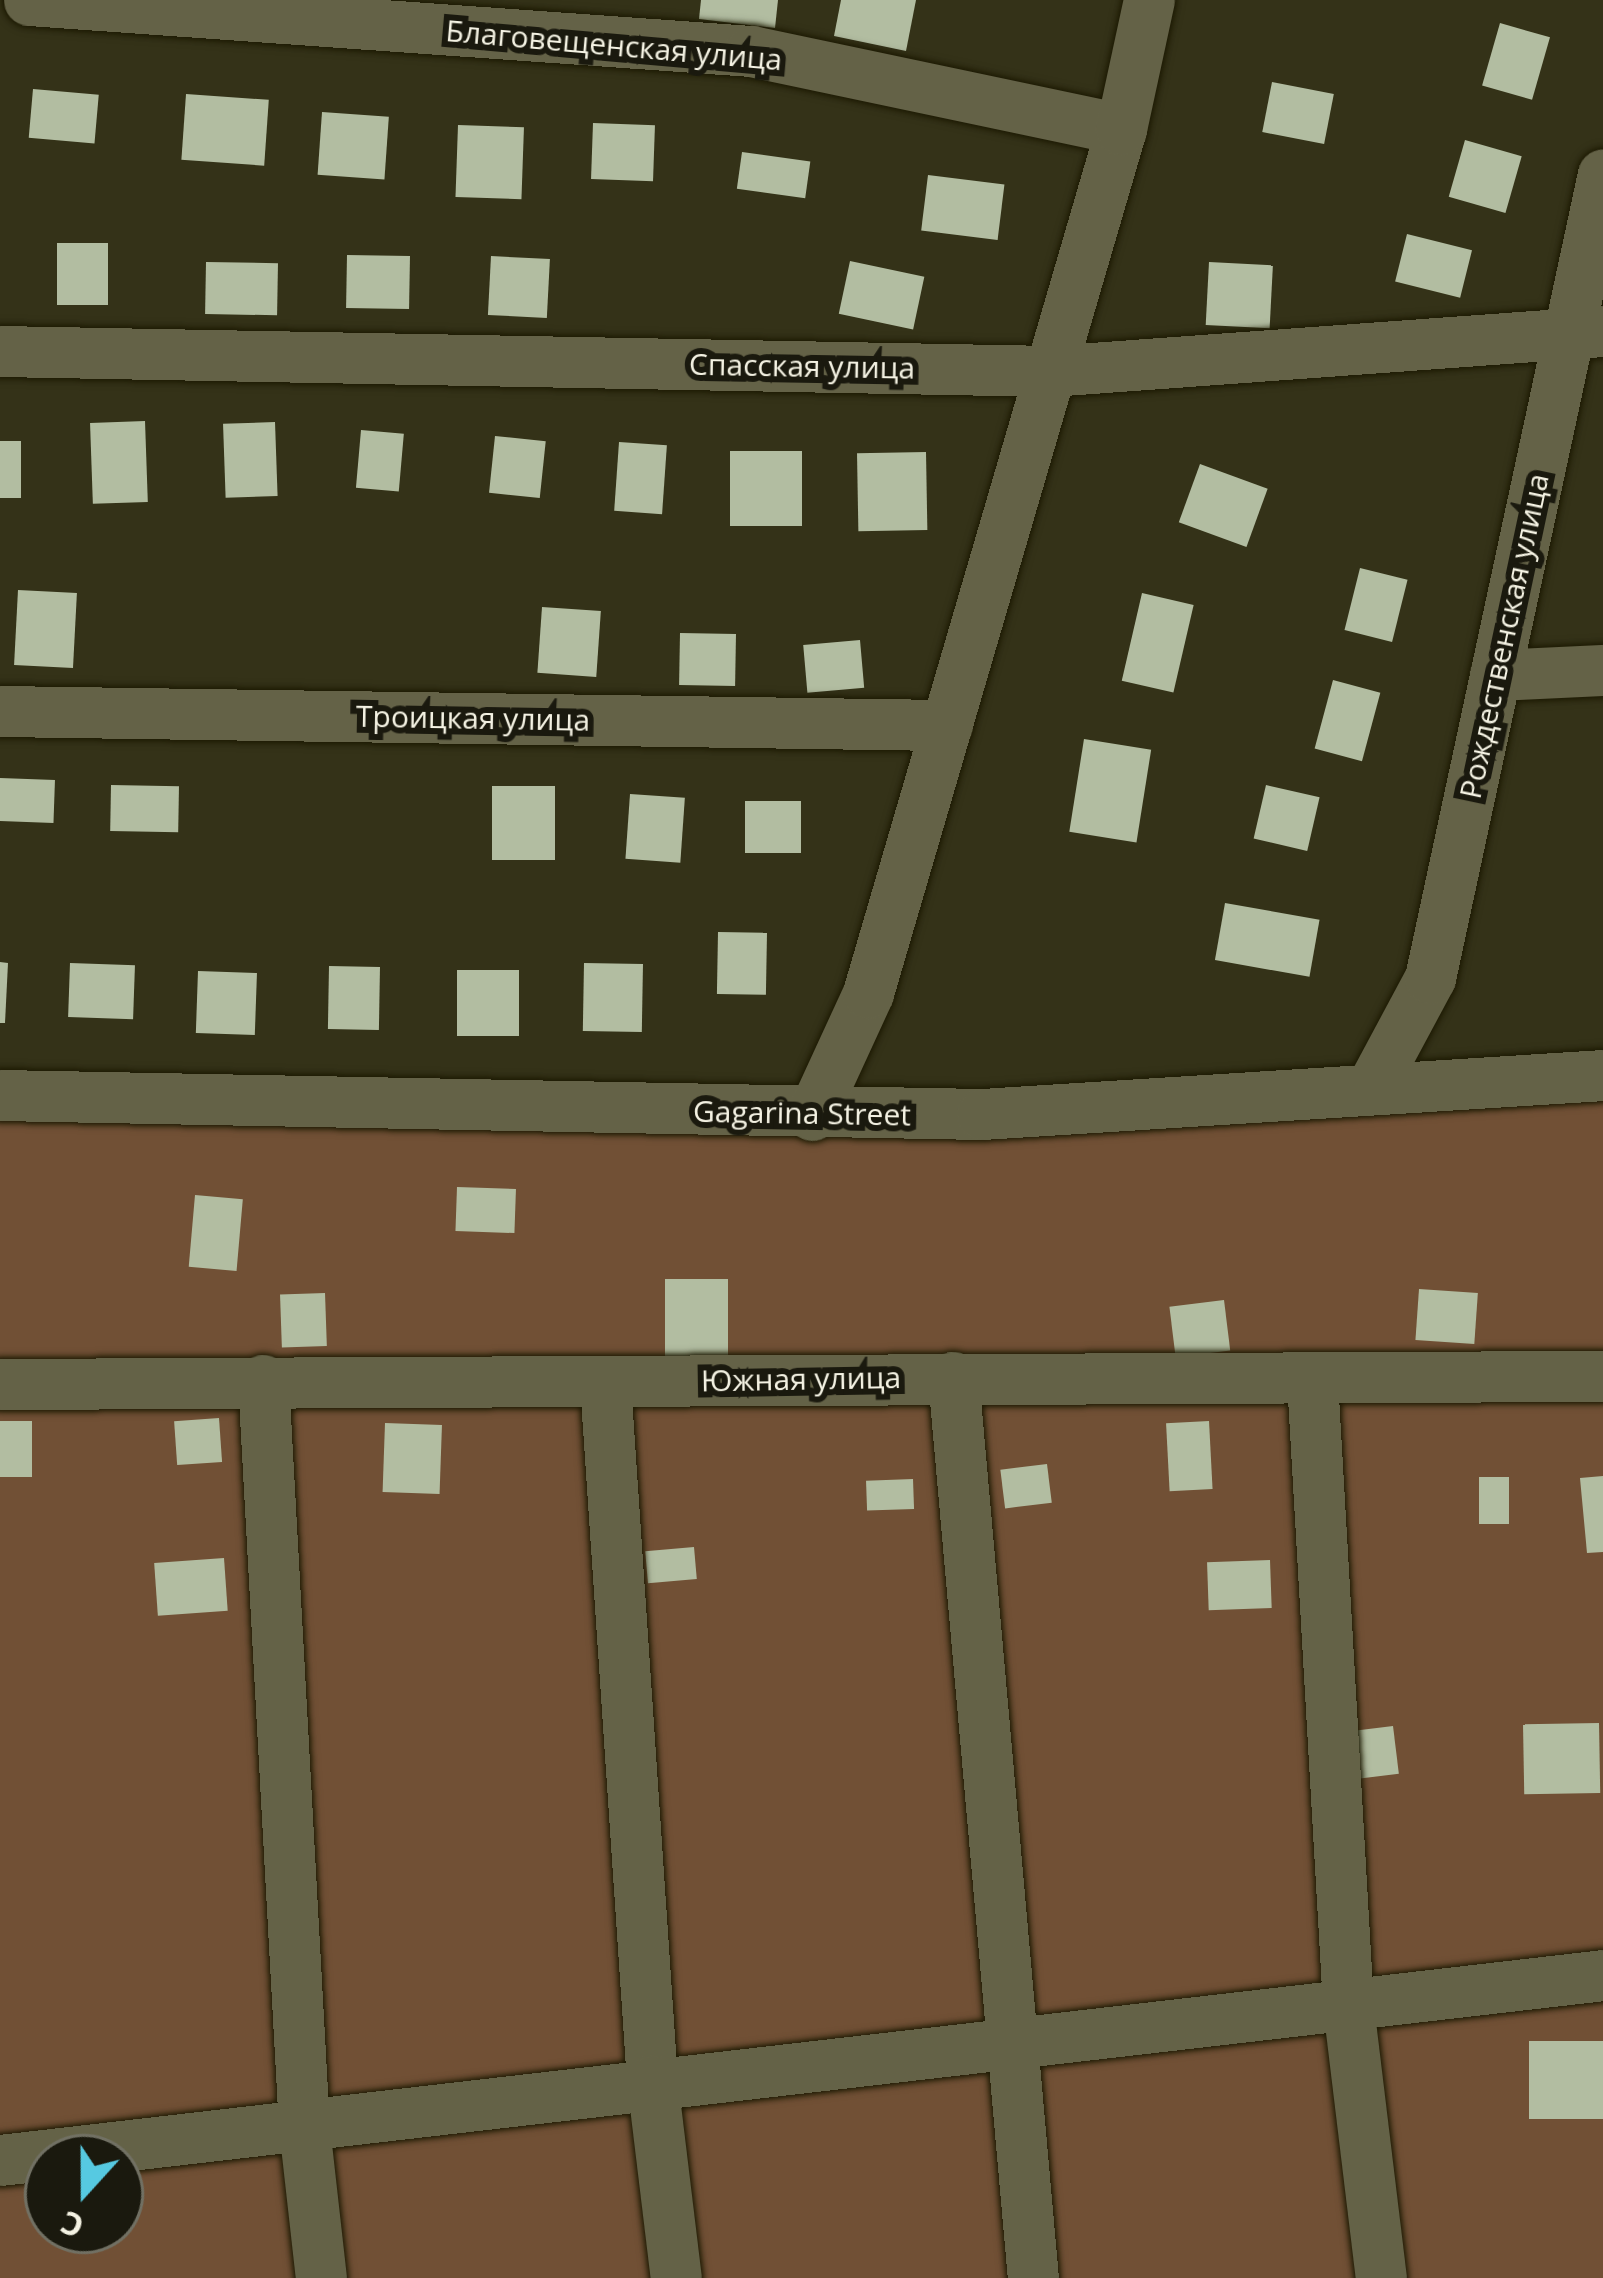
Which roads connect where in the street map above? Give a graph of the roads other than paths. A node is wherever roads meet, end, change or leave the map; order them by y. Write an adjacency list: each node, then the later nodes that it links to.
1 (29, 0): 3 (street, Благовещенская улица)
2 (1148, 0): 3 (street)
3 (1121, 130): 7 (street)
4 (1603, 174): 5 (street, Рождественская улица)
5 (1586, 332): 7 (street, Спасская улица); 9 (street, Рождественская улица)
6 (0, 351): 7 (street, Спасская улица)
7 (1050, 371): 11 (street)
8 (1603, 670): 9 (street)
9 (1495, 675): 13 (street, Рождественская улица)
10 (0, 711): 11 (street, Троицкая улица)
11 (946, 725): 15 (street)
12 (1603, 1075): 13 (street, Gagarina Street)
13 (1372, 1086): 15 (street, Gagarina Street)
14 (0, 1095): 15 (street, Gagarina Street)
15 (812, 1115)
16 (1603, 1376): 18 (street, Южная улица)
17 (953, 1377): 18 (street, Южная улица); 20 (street, Южная улица); 24 (street)
18 (1312, 1379): 23 (street)
19 (263, 1380): 20 (street, Южная улица); 21 (street, Южная улица); 26 (street)
20 (605, 1383): 25 (street)
21 (0, 1384)
22 (1603, 1975): 23 (street)
23 (1348, 2006): 24 (street); 31 (street)
24 (1010, 2045): 25 (street); 30 (street)
25 (652, 2081): 26 (street); 29 (street)
26 (304, 2127): 27 (street); 28 (street)
27 (0, 2160)
28 (322, 2278)
29 (676, 2278)
30 (1033, 2278)
31 (1381, 2278)

